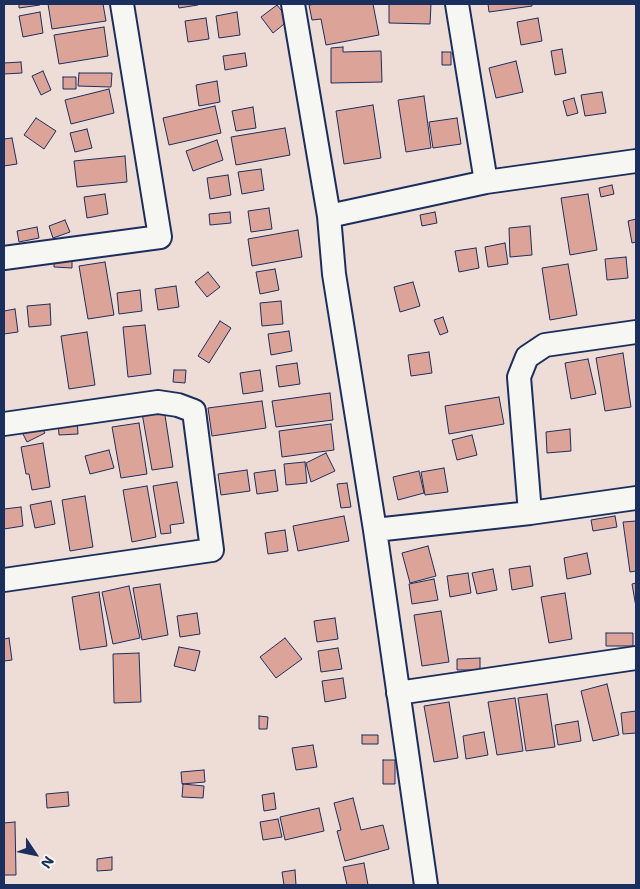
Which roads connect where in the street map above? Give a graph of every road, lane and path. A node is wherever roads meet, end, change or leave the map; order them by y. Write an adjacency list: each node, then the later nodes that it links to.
1 (122, 4): 7 (street)
2 (292, 4): 6 (street)
3 (457, 4): 5 (street)
4 (636, 161): 5 (street)
5 (486, 182): 6 (street)
6 (329, 216): 12 (street)
7 (4, 258)
8 (636, 332): 11 (street)
9 (4, 424): 13 (street)
10 (636, 498): 11 (street)
11 (530, 513): 12 (street)
12 (375, 530): 15 (street)
13 (4, 580)
14 (636, 658): 15 (street)
15 (398, 693): 16 (street)
16 (426, 885)

